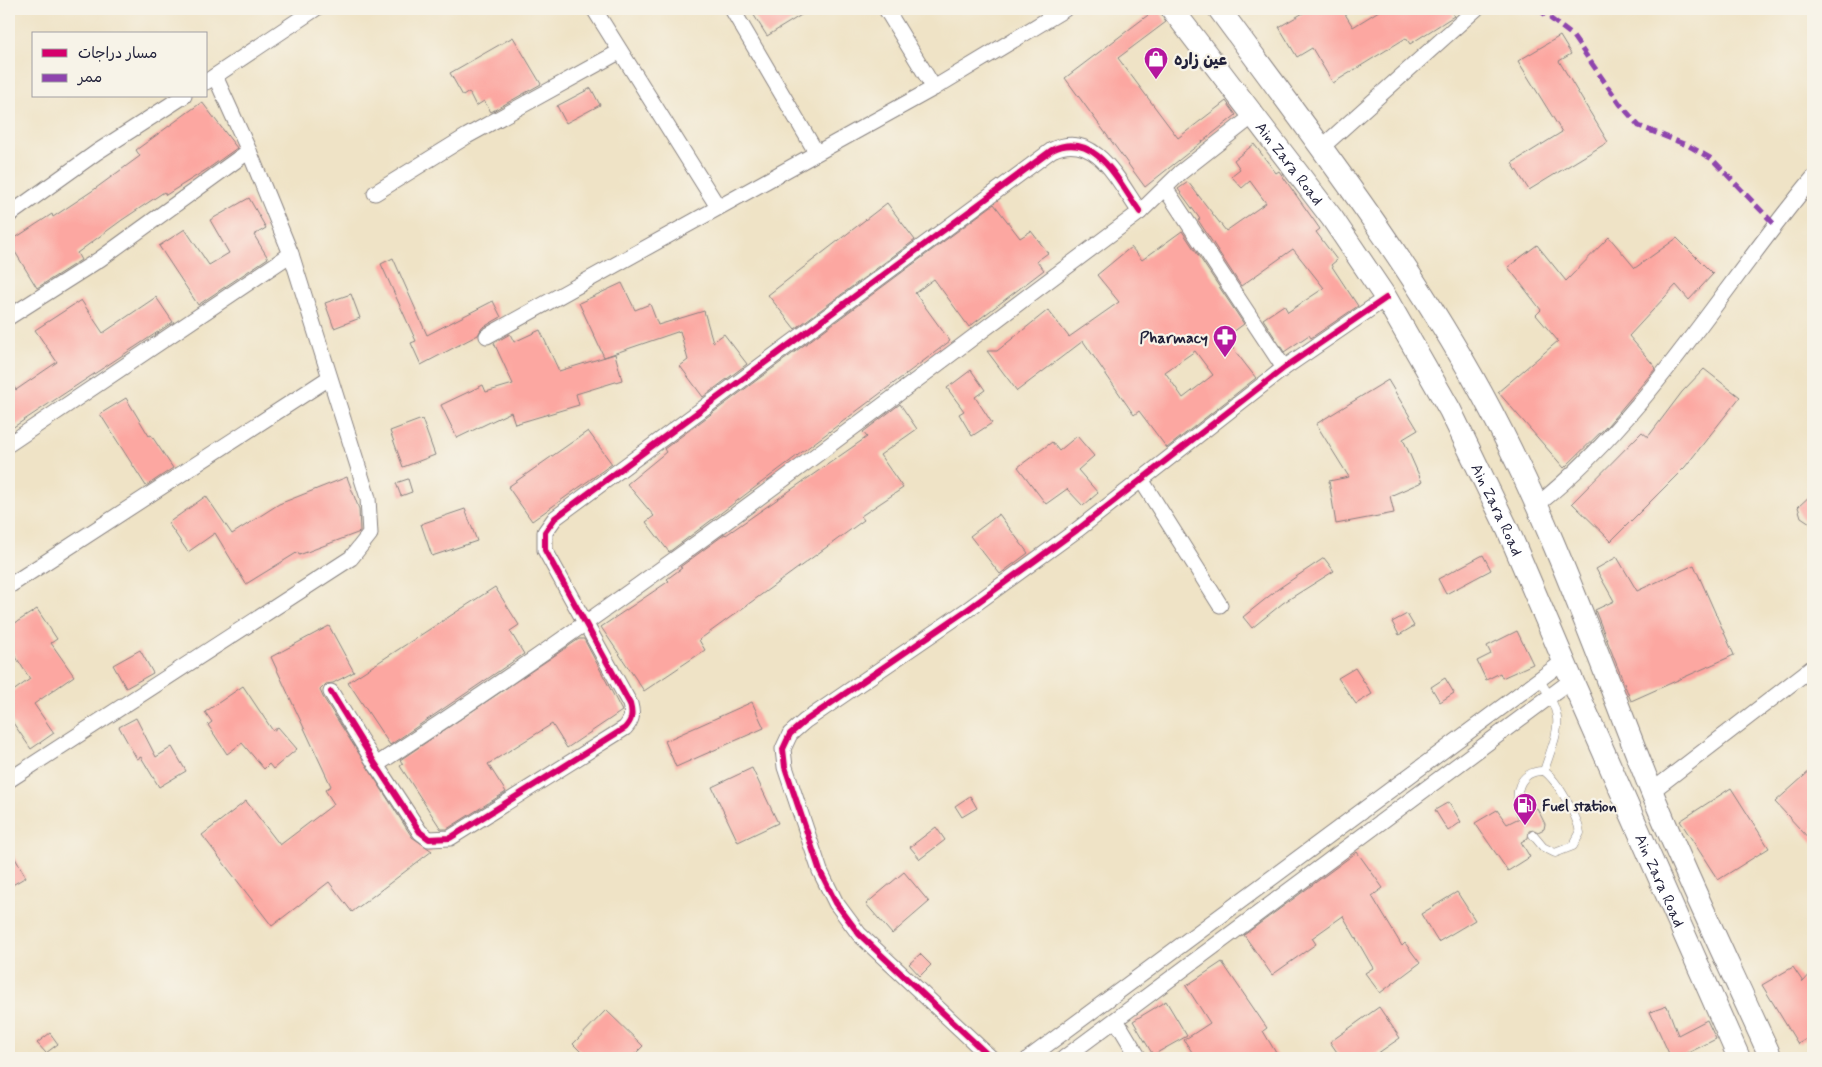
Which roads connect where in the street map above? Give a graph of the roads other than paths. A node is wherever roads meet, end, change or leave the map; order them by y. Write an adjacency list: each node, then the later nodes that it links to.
1 (315, 9): 10 (street)
2 (594, 9): 9 (street)
3 (732, 9): 16 (street)
4 (886, 9): 11 (street)
5 (1066, 9): 11 (street)
6 (1172, 9): 13 (main road, Ain Zara Road)
7 (1219, 9): 14 (main road, Ain Zara Road)
8 (1476, 9): 14 (street)
9 (619, 52): 19 (street); 20 (street)
10 (211, 79): 15 (street)
11 (934, 88): 16 (street)
12 (181, 98): 22 (street)
13 (1254, 115): 18 (street); 24 (main road, Ain Zara Road)
14 (1321, 148): 31 (main road, Ain Zara Road)
15 (249, 152): 23 (street); 25 (street)
16 (816, 152): 20 (street)
17 (1813, 178): 31 (street)
18 (1164, 188): 21 (street); 27 (street)
19 (376, 193)
20 (718, 207): 26 (street)
21 (1140, 212): 34 (street); 34 (street)
22 (9, 215)
23 (291, 254): 28 (street); 29 (street)
24 (1386, 298): 27 (street); 36 (main road, Ain Zara Road)
25 (9, 317)
26 (487, 336)
27 (1284, 368): 30 (street)
28 (329, 378): 32 (street); 42 (street)
29 (9, 444)
30 (1142, 481): 33 (street); 47 (street)
31 (1537, 505): 43 (main road, Ain Zara Road)
32 (9, 586)
33 (1220, 604)
34 (587, 623): 40 (street); 40 (street)
35 (1813, 667): 43 (street)
36 (1568, 671): 37 (street); 39 (street); 51 (main road, Ain Zara Road)
37 (1540, 679): 39 (lane); 48 (street)
38 (331, 692): 40 (street)
39 (1550, 695): 41 (lane); 46 (street)
40 (376, 766)
41 (1544, 771): 44 (lane); 45 (lane)
42 (9, 780)
43 (1652, 791): 52 (main road, Ain Zara Road)
44 (1522, 816)
45 (1533, 835)
46 (1116, 1020): 49 (street); 50 (street)
47 (991, 1058)
48 (1029, 1058)
49 (1064, 1058)
50 (1139, 1058)
51 (1739, 1058)
52 (1771, 1058)

